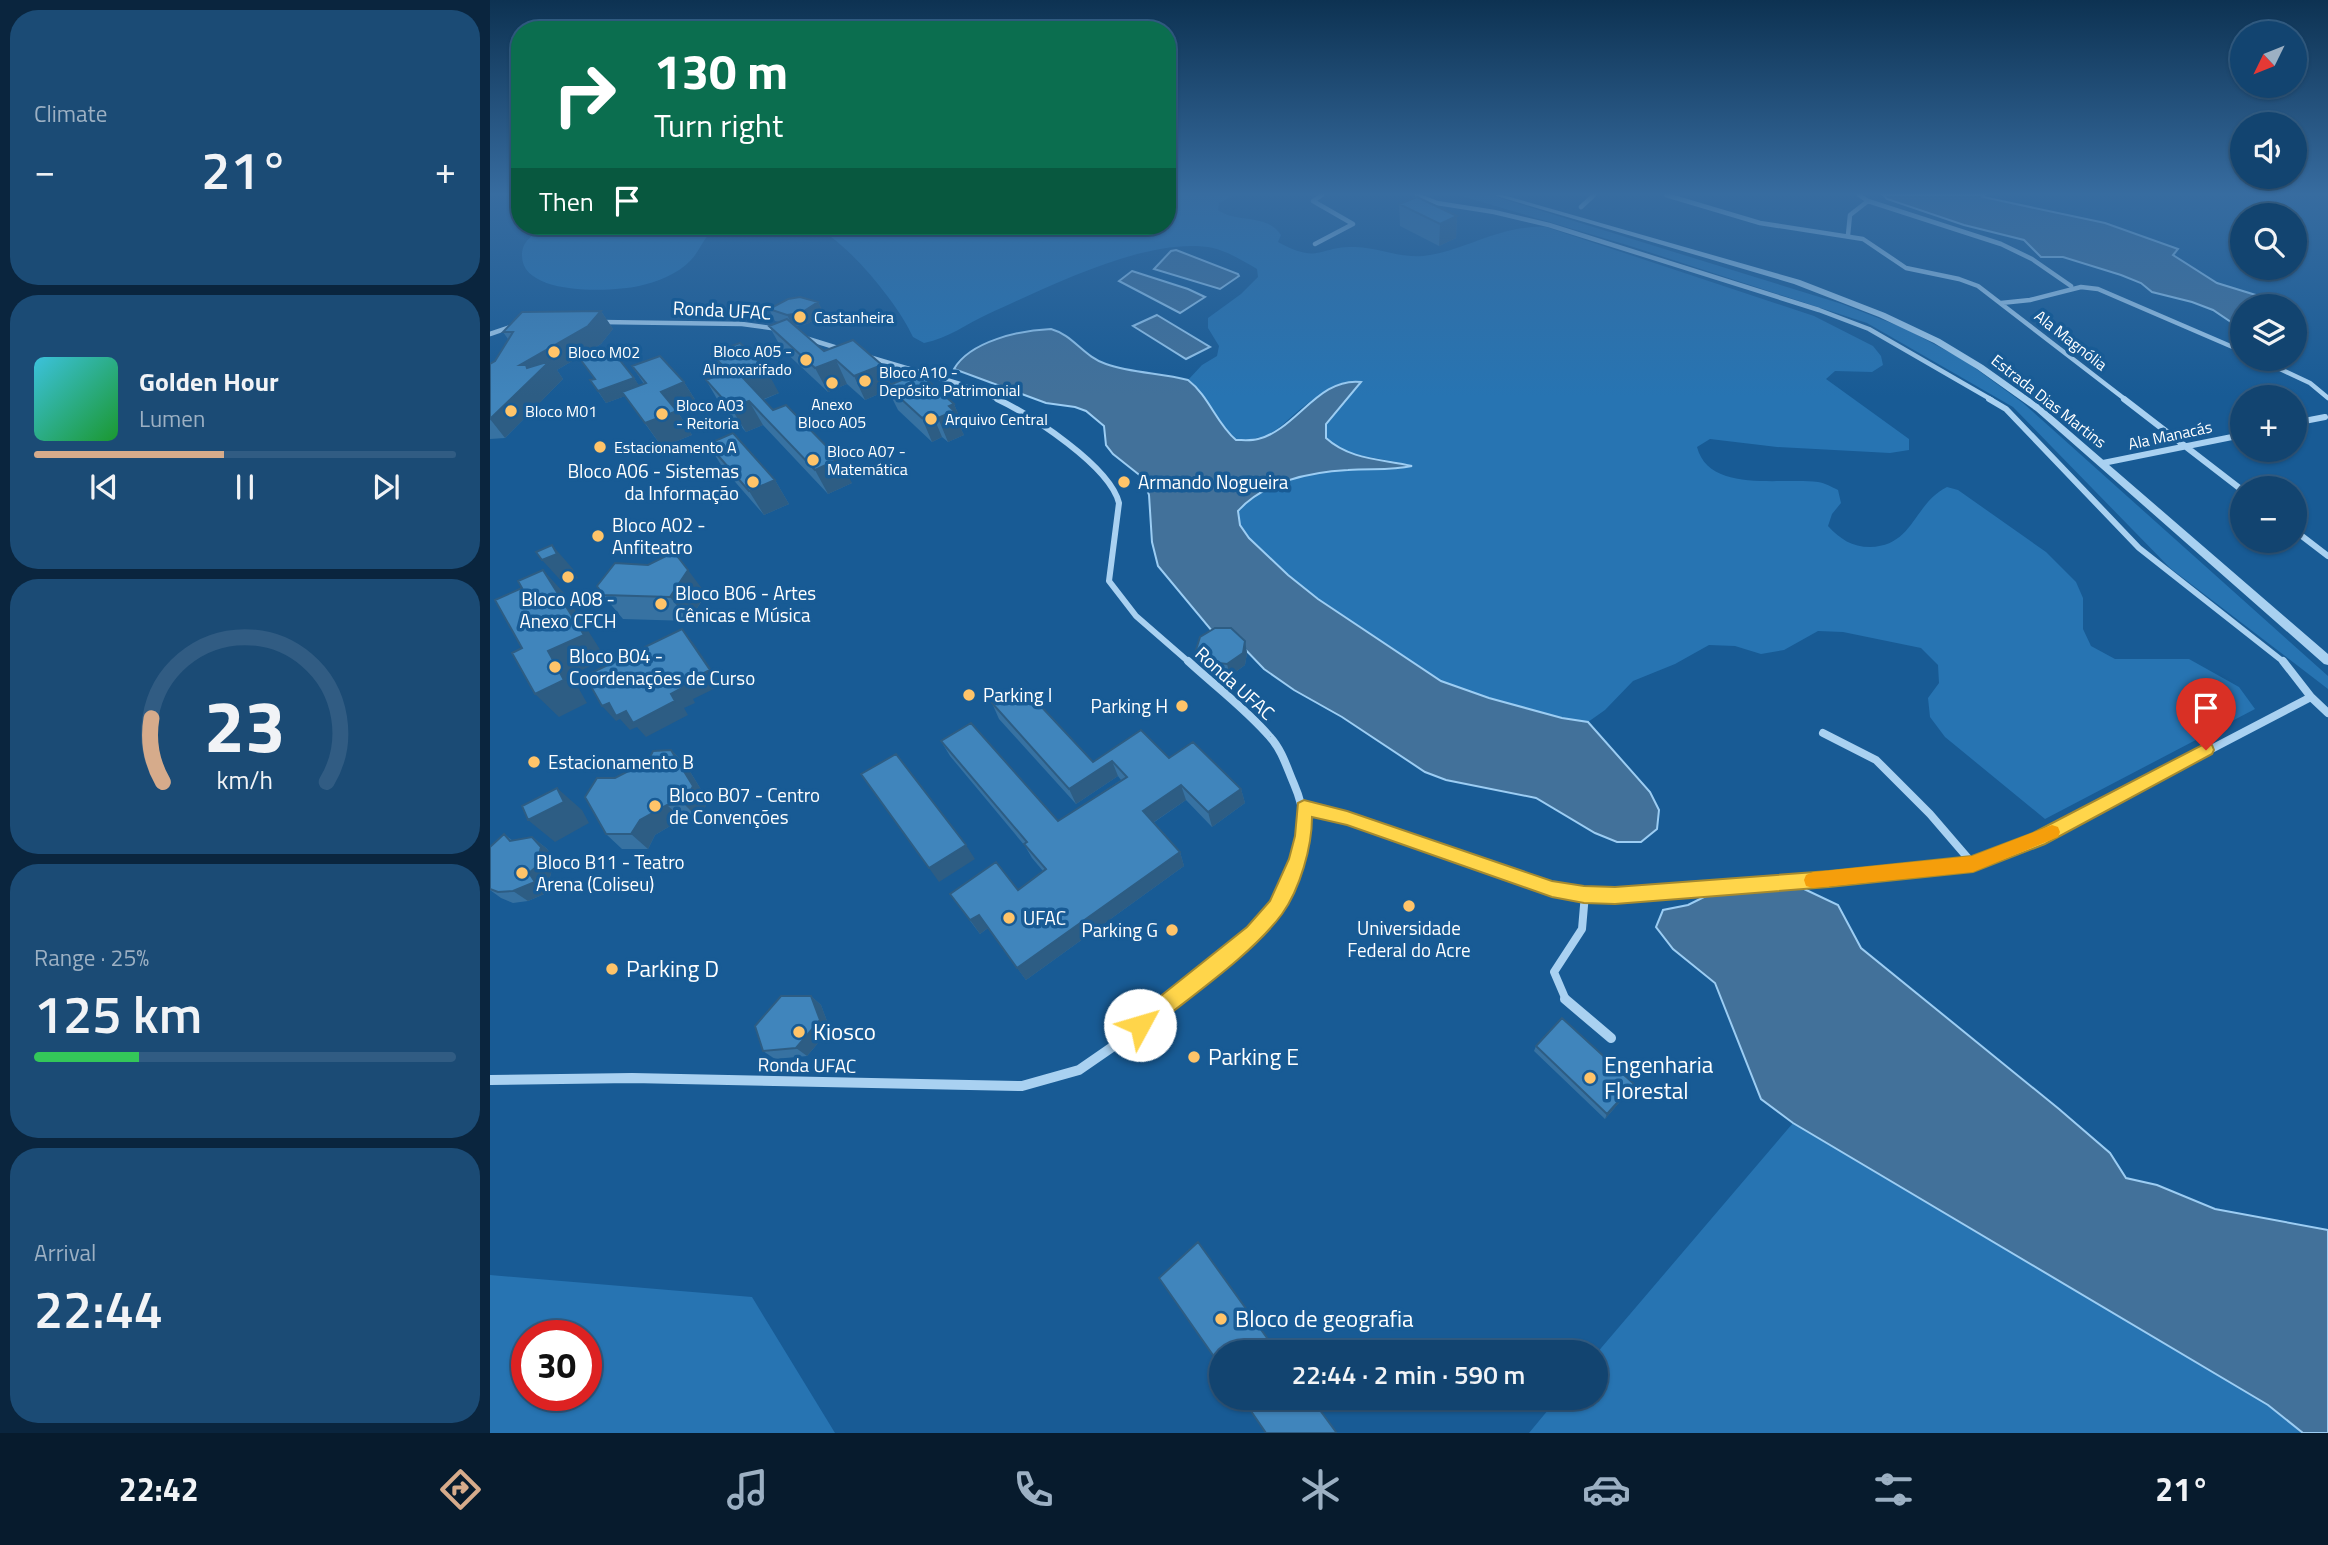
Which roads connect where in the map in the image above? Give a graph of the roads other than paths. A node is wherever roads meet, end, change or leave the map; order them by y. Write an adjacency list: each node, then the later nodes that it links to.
1 (1666, 262): 24 (street)
2 (1727, 262): 19 (street, Estrada Dias Martins)
3 (1898, 262): 6 (street, Ala Magnólia)
4 (2036, 262): 5 (street)
5 (2071, 286): 6 (street); 12 (street)
6 (2001, 303): 18 (street, Ala Magnólia)
7 (599, 322): 9 (street, Ronda UFAC)
8 (523, 323): 10 (street)
9 (780, 330)
10 (490, 334)
11 (793, 334): 27 (street, Ronda UFAC)
12 (2230, 346)
13 (2284, 371): 14 (street)
14 (2328, 398)
15 (2327, 416): 16 (street)
16 (2307, 420)
17 (2230, 438): 18 (street, Ala Manacás)
18 (2185, 447): 19 (street, Ala Manacás); 20 (street, Ala Magnólia)
19 (2103, 463): 23 (street, Estrada Dias Martins)
20 (2230, 481)
21 (2307, 540): 22 (street)
22 (2328, 556)
23 (2328, 661)
24 (2311, 697): 25 (street); 28 (street)
25 (2328, 713)
26 (1823, 733): 28 (street)
27 (1304, 808): 29 (street); 31 (street, Ronda UFAC)
28 (1973, 864): 29 (street)
29 (1584, 894): 30 (street)
30 (1611, 1038)
31 (490, 1080)

